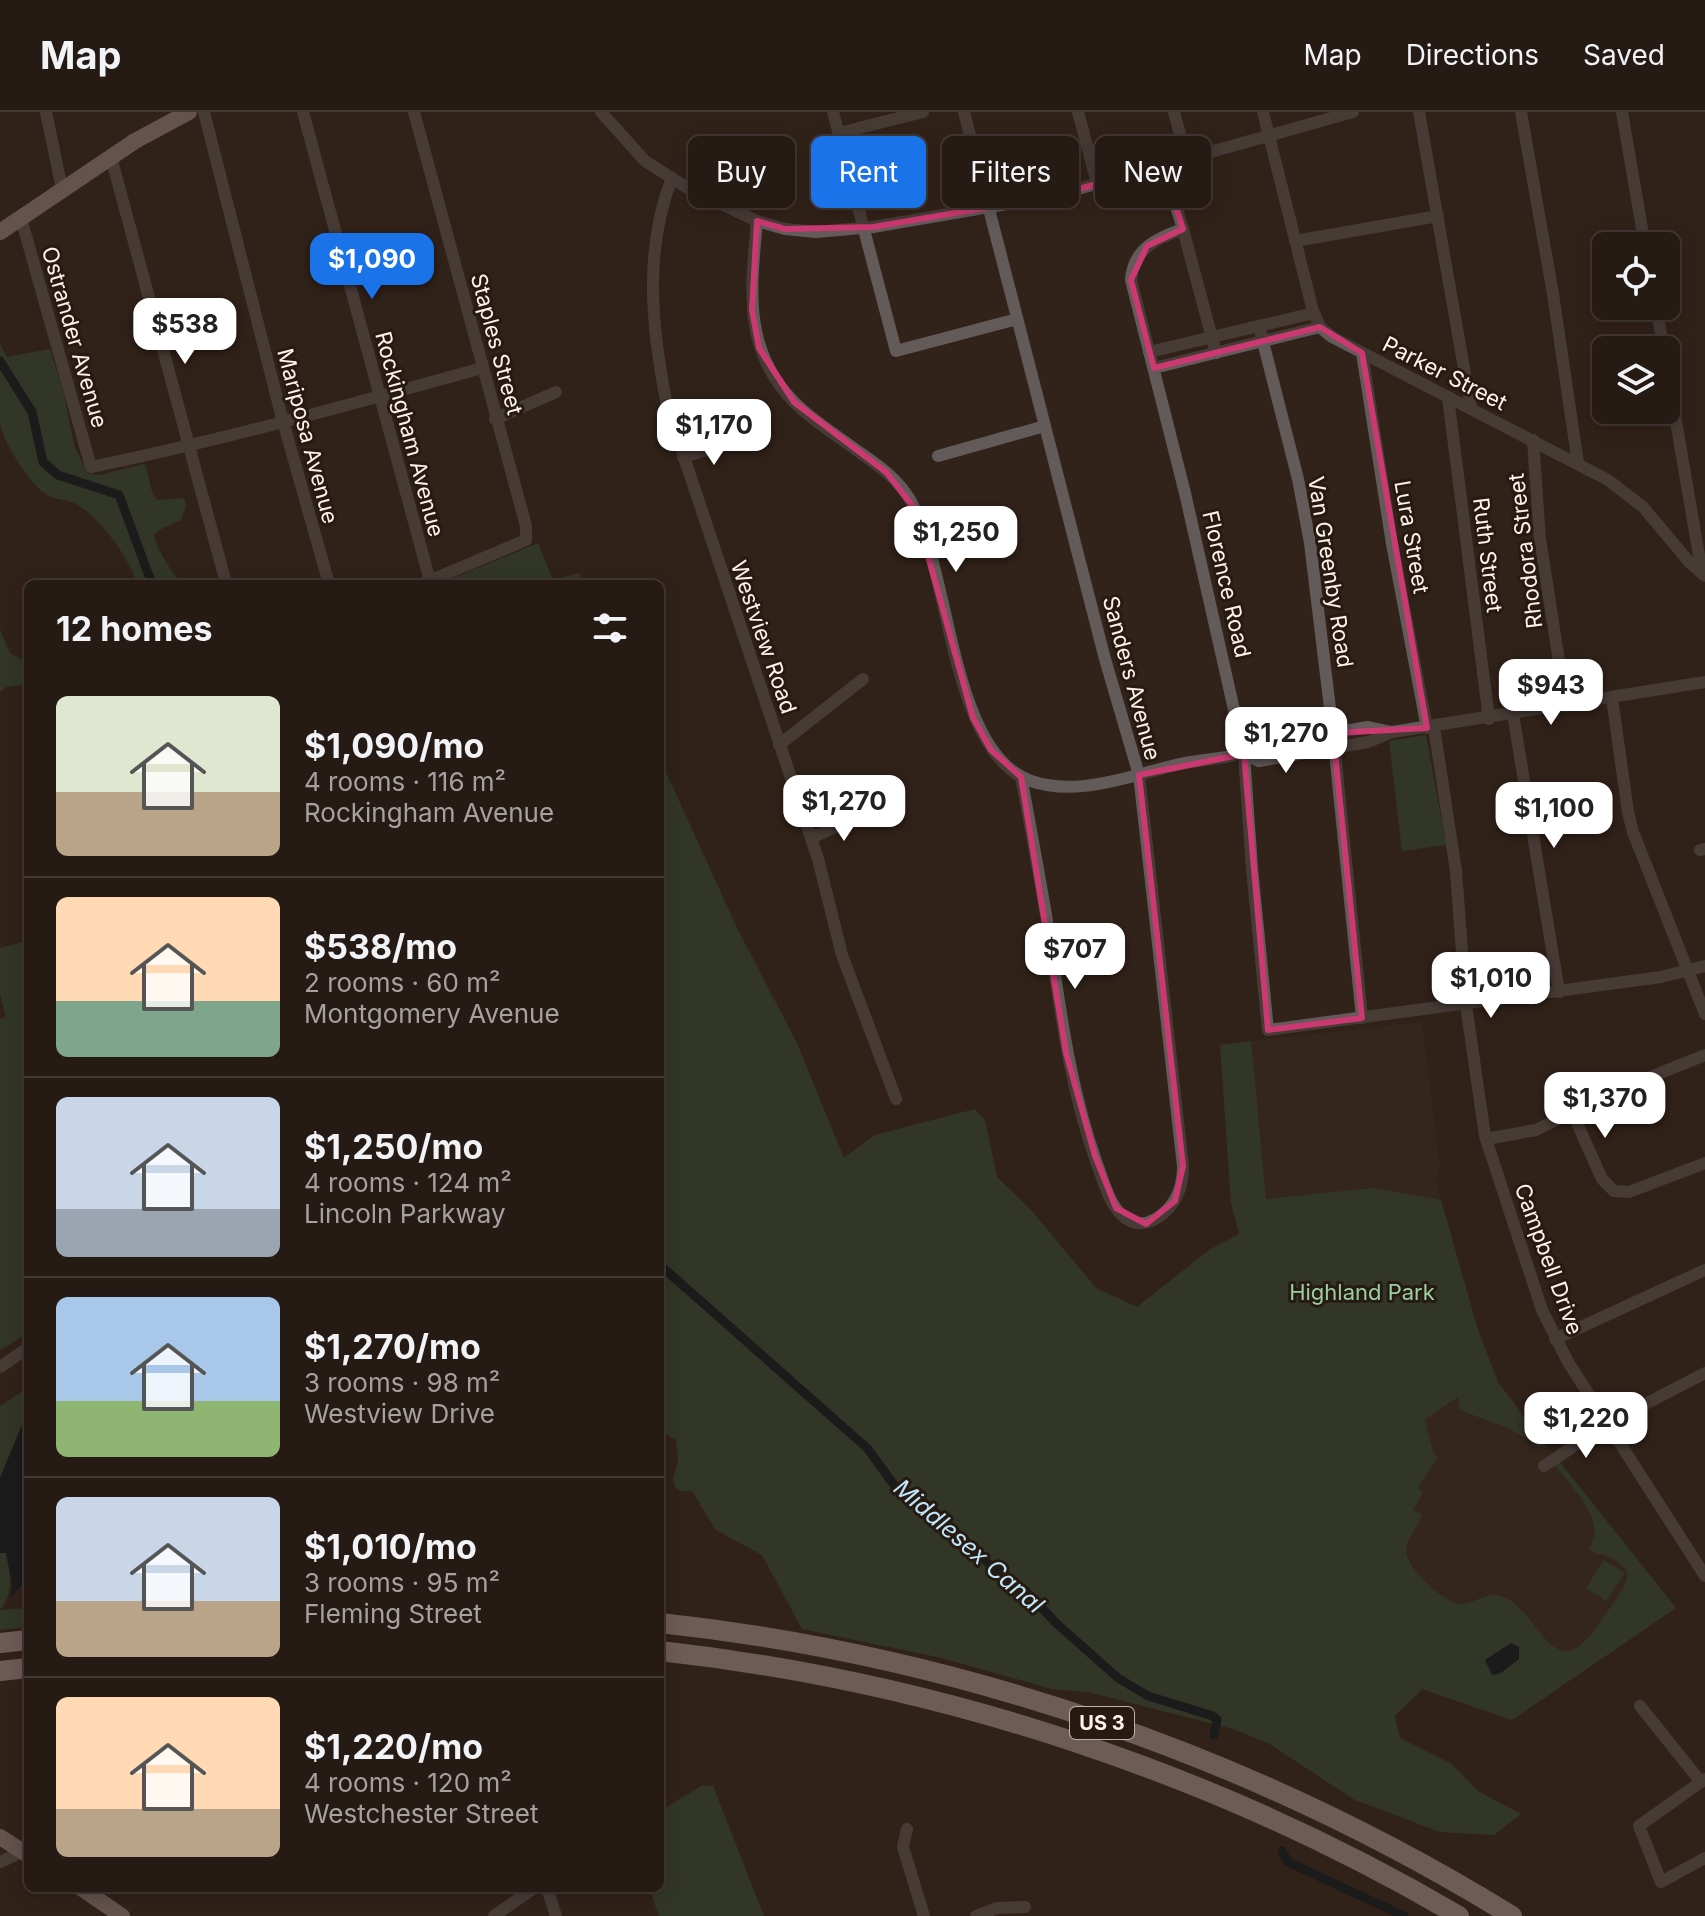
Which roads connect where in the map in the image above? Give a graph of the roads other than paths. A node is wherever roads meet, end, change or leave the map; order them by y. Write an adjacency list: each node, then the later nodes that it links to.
1 (46, 112): 25 (street)
2 (189, 112): 22 (main road)
3 (204, 112): 52 (street, Mariposa Avenue)
4 (303, 112): 48 (street, Rockingham Avenue)
5 (414, 112): 45 (street, Staples Street)
6 (601, 112): 24 (street)
7 (833, 112): 17 (street)
8 (923, 112): 17 (street)
9 (964, 112): 18 (street, Sanders Avenue)
10 (1078, 112): 23 (street)
11 (1174, 112): 19 (street)
12 (1263, 112): 20 (street)
13 (1351, 112): 20 (street)
14 (1419, 112): 28 (street)
15 (1521, 112): 60 (street)
16 (1622, 112): 34 (street)
17 (839, 133): 31 (street)
18 (970, 136)
19 (1180, 136)
20 (1268, 137): 21 (street); 35 (street)
21 (1211, 153)
22 (111, 157): 25 (main road); 57 (street)
23 (1095, 176)
24 (672, 178): 30 (street); 59 (street, Westview Road)
25 (62, 189): 29 (main road)
26 (988, 208): 31 (street); 37 (street, Sanders Avenue)
27 (1176, 208): 32 (street)
28 (1438, 216): 35 (street); 50 (street)
29 (21, 218): 33 (main road); 57 (street, Ostrander Avenue)
30 (757, 221): 31 (street); 79 (street)
31 (864, 229): 37 (street)
32 (1183, 229): 40 (street); 42 (street, Florence Road)
33 (0, 232)
34 (1643, 232)
35 (1295, 241): 36 (street)
36 (1314, 313): 38 (street); 39 (street)
37 (1017, 319): 54 (street, Sanders Avenue)
38 (1259, 326): 40 (street); 41 (street, Van Greenby Road)
39 (1320, 327): 41 (street); 44 (street, Parker Street)
40 (1212, 337): 42 (street); 43 (street)
41 (1263, 341): 43 (street); 74 (street, Van Greenby Road)
42 (1149, 352): 46 (street, Florence Road)
43 (1216, 353): 46 (street)
44 (1362, 353): 49 (street, Parker Street); 72 (street, Lura Street)
45 (482, 368): 48 (street); 51 (street, Staples Street)
46 (1154, 368): 77 (street, Florence Road)
47 (556, 392): 51 (street)
48 (379, 397): 52 (street); 64 (street, Rockingham Avenue)
49 (1448, 397): 50 (street, Parker Street); 71 (street, Ruth Street)
50 (1471, 408): 55 (street, Parker Street)
51 (495, 419): 65 (street, Staples Street)
52 (283, 423): 57 (street); 63 (street, Mariposa Avenue)
53 (1677, 424): 61 (street)
54 (1045, 426): 58 (street); 78 (street, Sanders Avenue)
55 (1533, 440): 60 (street, Parker Street); 69 (street, Rhodora Street)
56 (735, 442): 59 (street)
57 (188, 447): 62 (street)
58 (938, 456)
59 (683, 457): 75 (street, Westview Road)
60 (1578, 463): 61 (street, Parker Street)
61 (1704, 577)
62 (225, 580)
63 (328, 580)
64 (425, 580)
65 (431, 580)
66 (863, 679): 75 (street)
67 (1705, 682): 68 (street)
68 (1612, 698): 69 (street); 83 (street)
69 (1566, 706): 70 (street)
70 (1513, 714): 71 (street); 84 (street)
71 (1489, 719): 72 (street)
72 (1430, 728): 73 (street); 85 (street, Campbell Drive)
73 (1392, 732): 74 (street); 76 (street)
74 (1333, 733): 76 (street, Van Greenby Road); 77 (street)
75 (779, 745): 81 (street, Westview Road)
76 (1334, 747): 77 (street); 87 (street, Van Greenby Road)
77 (1244, 754): 78 (street); 87 (street, Florence Road)
78 (1139, 775): 79 (street); 79 (street, Sanders Avenue)
79 (1021, 777)
80 (862, 815): 81 (street)
81 (811, 838): 89 (street, Westview Road)
82 (1705, 966): 83 (street)
83 (1688, 971): 84 (street); 86 (street)
84 (1559, 992): 85 (street)
85 (1466, 1005): 87 (street); 91 (street, Campbell Drive)
86 (1705, 1014)
87 (1362, 1018)
88 (1705, 1055): 90 (street)
89 (896, 1099)
90 (1572, 1112): 91 (street); 92 (street)
91 (1486, 1139): 94 (street, Campbell Drive)
92 (1705, 1163)
93 (1705, 1270): 94 (street)
94 (1555, 1339): 98 (street, Campbell Drive)
95 (24, 1351): 96 (street)
96 (0, 1367)
97 (1705, 1373): 98 (street)
98 (1607, 1424): 99 (street); 100 (street, Campbell Drive)
99 (1544, 1466)
100 (1705, 1576)
101 (664, 1624): 127 (highway, US 3)
102 (24, 1640): 103 (highway)
103 (0, 1643)
104 (664, 1652): 111 (highway, US 3)
105 (24, 1668): 106 (highway)
106 (0, 1671)
107 (1640, 1706): 108 (street)
108 (1703, 1780): 114 (street)
109 (907, 1829): 123 (street)
110 (0, 1837): 112 (main road)
111 (1337, 1850): 125 (highway); 126 (highway, US 3)
112 (24, 1853)
113 (24, 1854): 115 (street)
114 (1705, 1858)
115 (0, 1862)
116 (87, 1892): 120 (main road)
117 (528, 1892): 121 (street)
118 (548, 1892): 122 (street)
119 (1025, 1907): 124 (street)
120 (122, 1916)
121 (494, 1916)
122 (556, 1916)
123 (924, 1916)
124 (976, 1916)
125 (1438, 1916)
126 (1459, 1916)
127 (1512, 1916)

